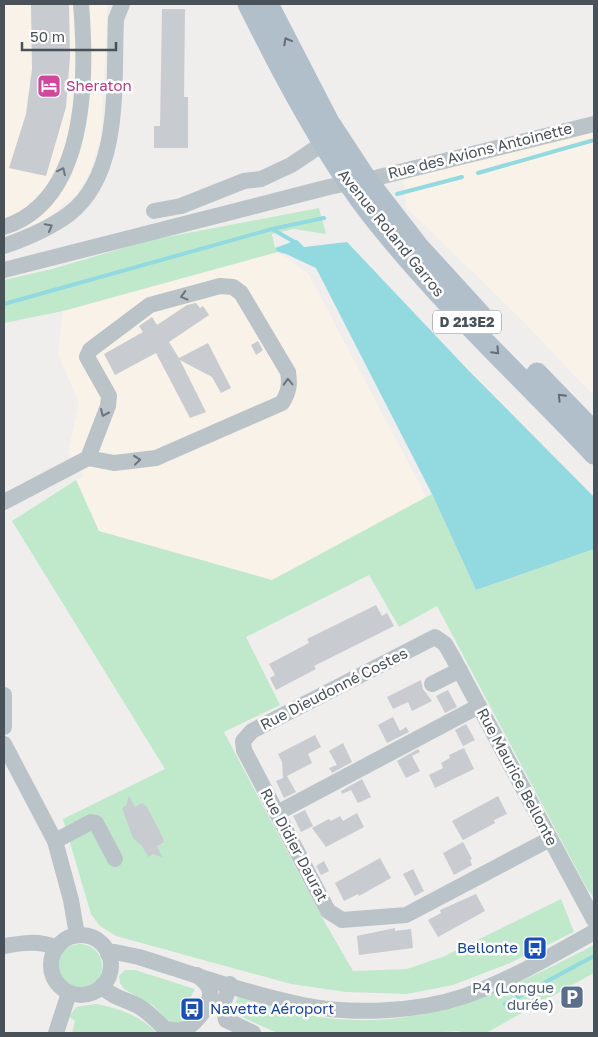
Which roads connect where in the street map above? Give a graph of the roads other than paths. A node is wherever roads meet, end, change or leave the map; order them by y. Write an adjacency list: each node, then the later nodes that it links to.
1 (81, 4): 10 (street, one-way to 1)
2 (248, 4): 5 (main road, Avenue Roland Garros / D 213E2)
3 (268, 4): 8 (main road, Avenue Roland Garros / D 213E2, one-way to 3)
4 (117, 9): 11 (street, one-way to 4)
5 (289, 80): 7 (main road, Avenue Roland Garros / D 213E2); 8 (street)
6 (594, 123): 8 (street, Rue des Avions Antoinette)
7 (324, 144): 8 (main road, Avenue Roland Garros / D 213E2); 9 (street)
8 (358, 181): 12 (street, Rue des Avions Antoinette); 13 (main road, Avenue Roland Garros / D 213E2, one-way to 8); 14 (main road, Avenue Roland Garros / D 213E2, one-way to 14)
9 (154, 211)
10 (4, 227)
11 (4, 246)
12 (4, 270)
13 (594, 432)
14 (594, 454)
15 (82, 461): 15 (street, one-way to 15); 16 (street)
16 (4, 502)
17 (435, 637): 18 (street, Rue Maurice Bellonte); 24 (street, Rue Dieudonné Costes)
18 (460, 670): 19 (street); 21 (street, Rue Maurice Bellonte)
19 (432, 684)
20 (4, 695): 22 (street)
21 (479, 706): 26 (street); 27 (street, Rue Maurice Bellonte)
22 (4, 727)
23 (4, 744): 25 (street)
24 (244, 750): 26 (street, Rue Didier Daurat)
25 (10, 770): 28 (street)
26 (277, 813): 27 (street, Rue Didier Daurat)
27 (550, 839): 30 (street, Rue Maurice Bellonte)
28 (55, 841): 29 (street); 32 (street)
29 (116, 858)
30 (594, 920)
31 (594, 932): 37 (street)
32 (77, 935): 34 (street); 35 (street)
33 (4, 946): 34 (street)
34 (56, 948): 39 (street)
35 (108, 954): 36 (street); 38 (street)
36 (197, 975): 37 (street); 40 (street)
37 (230, 984): 42 (street)
38 (102, 986): 39 (street); 40 (street)
39 (69, 993): 41 (street)
40 (167, 1031)
41 (56, 1033)
42 (253, 1033)

